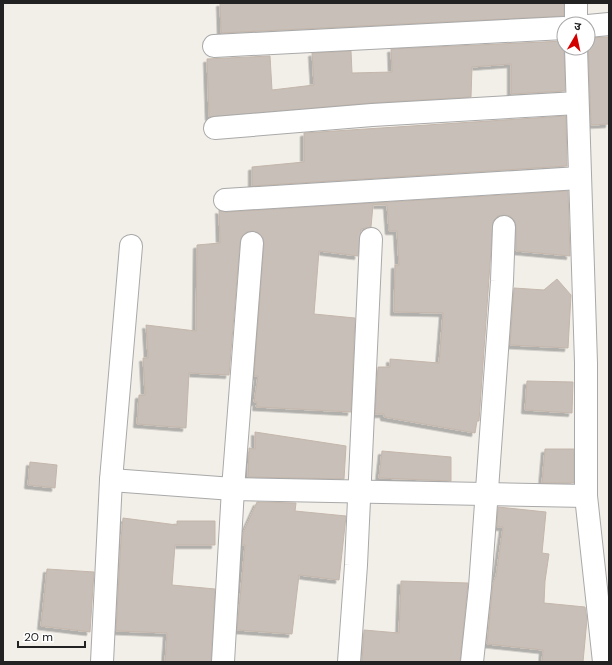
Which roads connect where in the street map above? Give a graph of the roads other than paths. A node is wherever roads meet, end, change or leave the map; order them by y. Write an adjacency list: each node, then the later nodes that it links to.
1 (576, 3): 2 (street)
2 (576, 16)
3 (609, 24): 4 (street)
4 (596, 25)
5 (556, 28): 6 (street)
6 (214, 46)
7 (576, 56): 8 (street)
8 (577, 103): 9 (street); 10 (street)
9 (215, 128)
10 (579, 178): 11 (street); 20 (street)
11 (225, 200)
12 (504, 227): 19 (street)
13 (371, 239): 18 (street)
14 (252, 243): 17 (street)
15 (131, 246): 16 (street)
16 (111, 480): 17 (street); 21 (street)
17 (233, 489): 18 (street); 22 (street)
18 (359, 492): 19 (street); 23 (street)
19 (486, 494): 20 (street); 24 (street)
20 (586, 496): 25 (street)
21 (102, 662)
22 (223, 662)
23 (349, 662)
24 (472, 662)
25 (604, 662)

